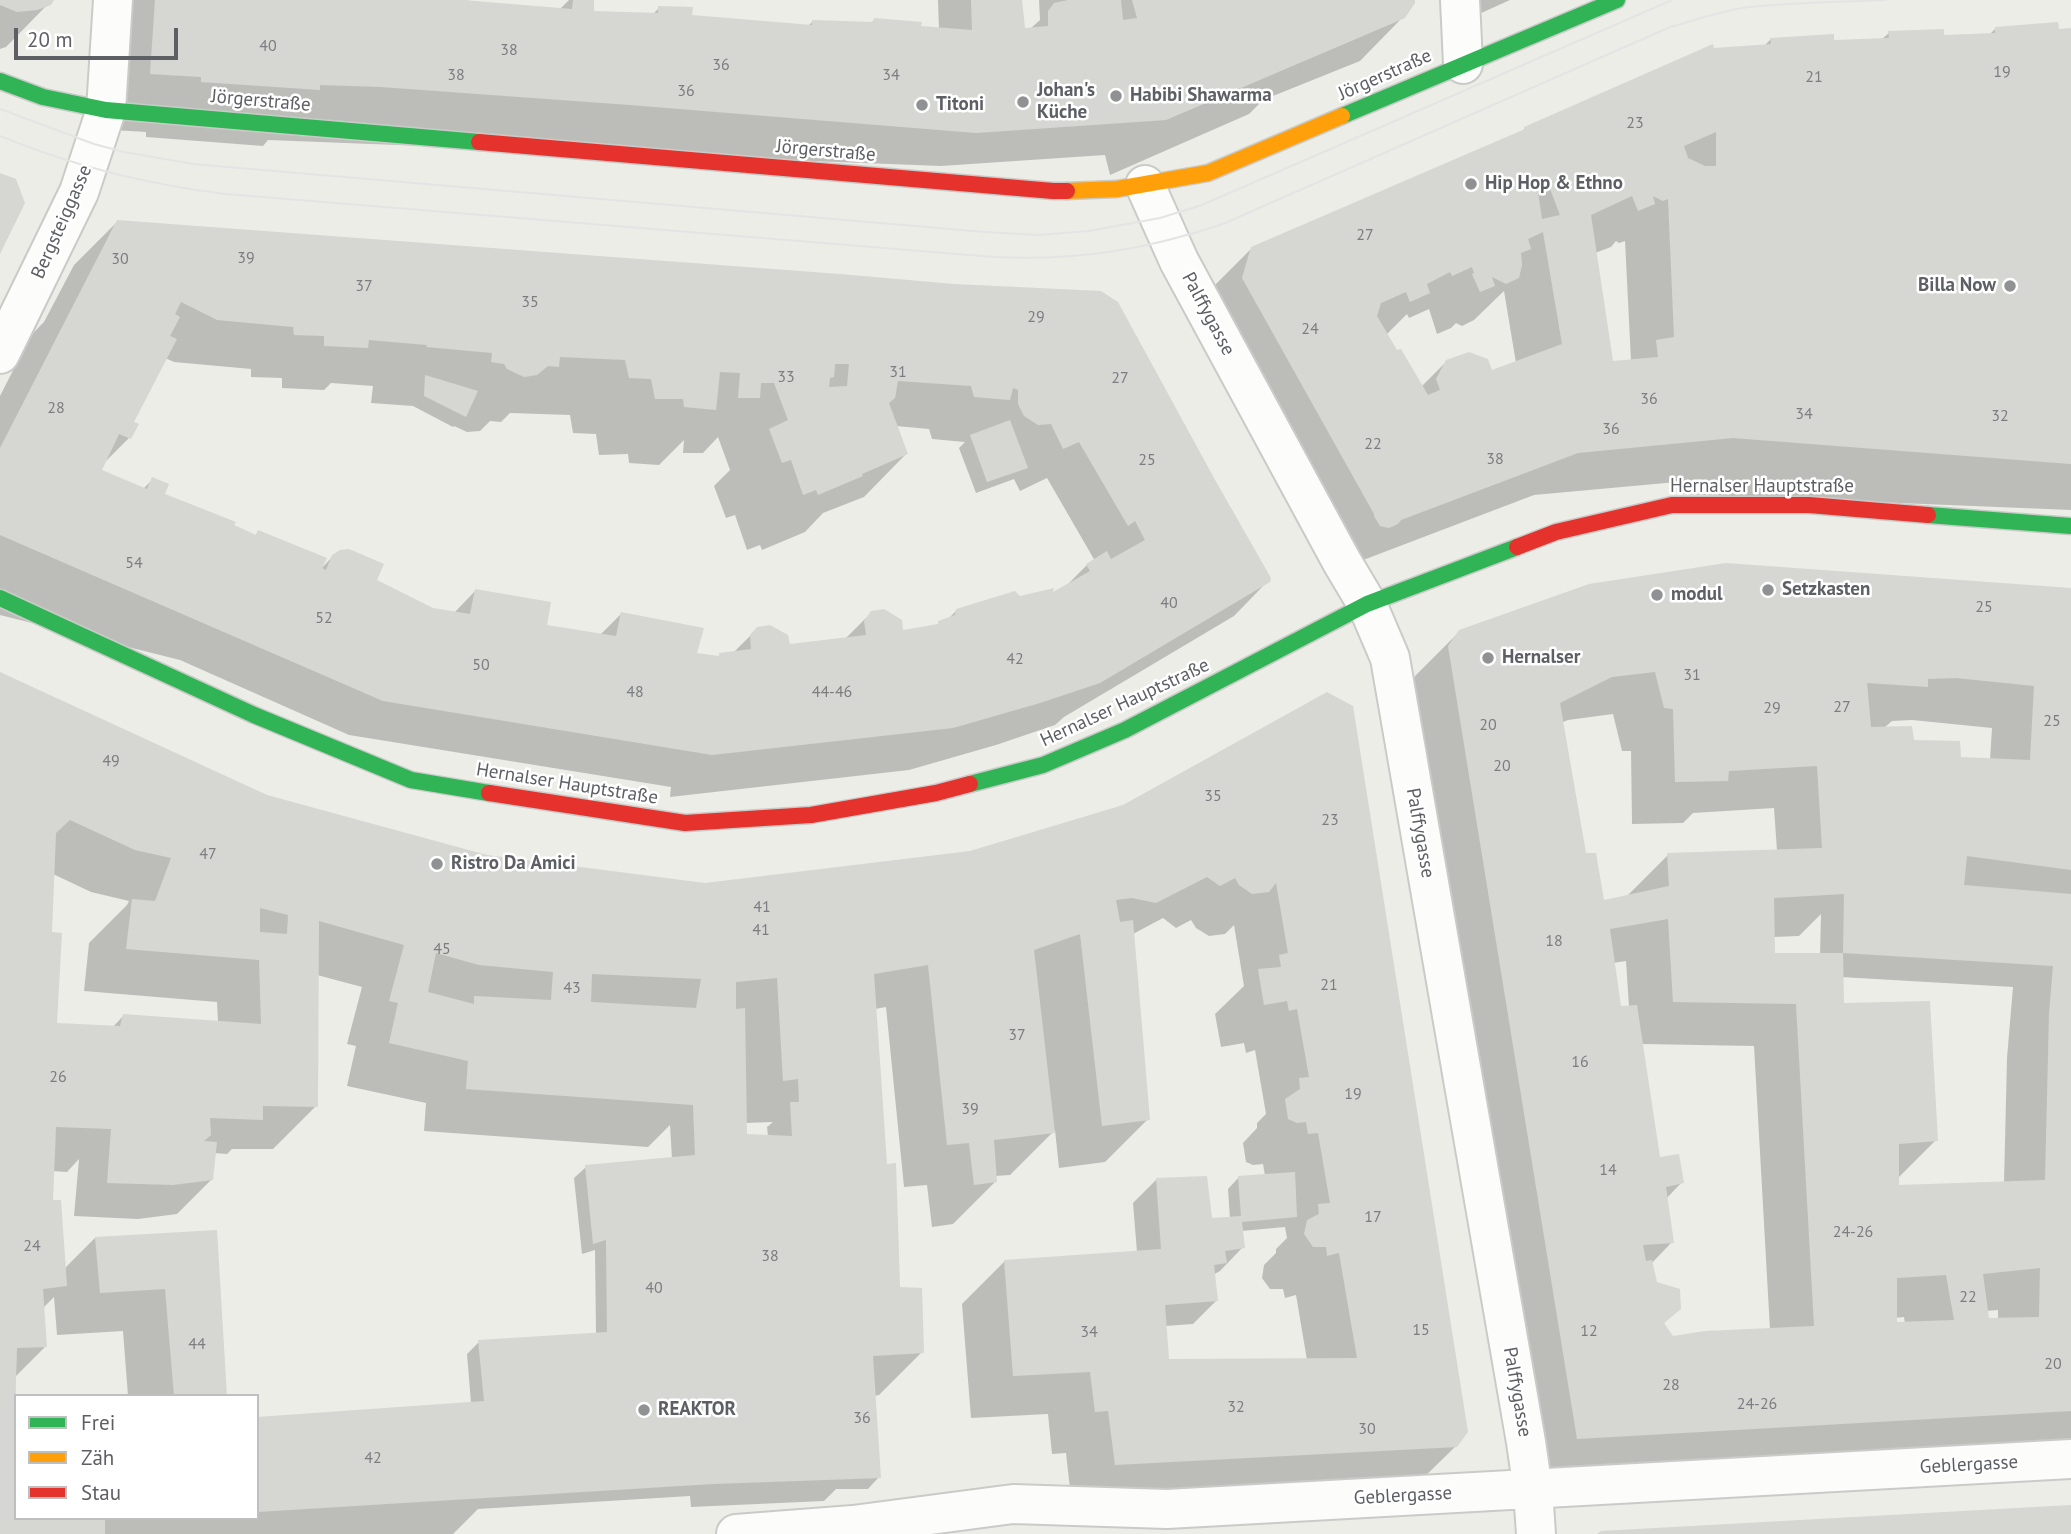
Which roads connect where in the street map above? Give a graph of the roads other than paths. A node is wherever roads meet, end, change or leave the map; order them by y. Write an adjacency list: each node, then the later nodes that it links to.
1 (113, 0): 6 (street, Bergsteiggasse)
2 (1460, 0): 4 (street)
3 (1617, 0): 4 (main road, Jörgerstraße)
4 (1463, 64): 7 (main road, Jörgerstraße)
5 (0, 81): 6 (main road, Jörgerstraße)
6 (106, 110): 7 (main road, Jörgerstraße); 8 (street, Bergsteiggasse)
7 (1145, 185): 11 (street, Palffygasse)
8 (0, 354)
9 (2071, 526): 11 (main road, Hernalser Hauptstraße)
10 (0, 598): 11 (main road, Hernalser Hauptstraße)
11 (1367, 604): 13 (street, Palffygasse)
12 (2071, 1459): 13 (street, Geblergasse)
13 (1533, 1490): 14 (street, Geblergasse); 15 (street, Palffygasse)
14 (736, 1534)
15 (1536, 1534)

